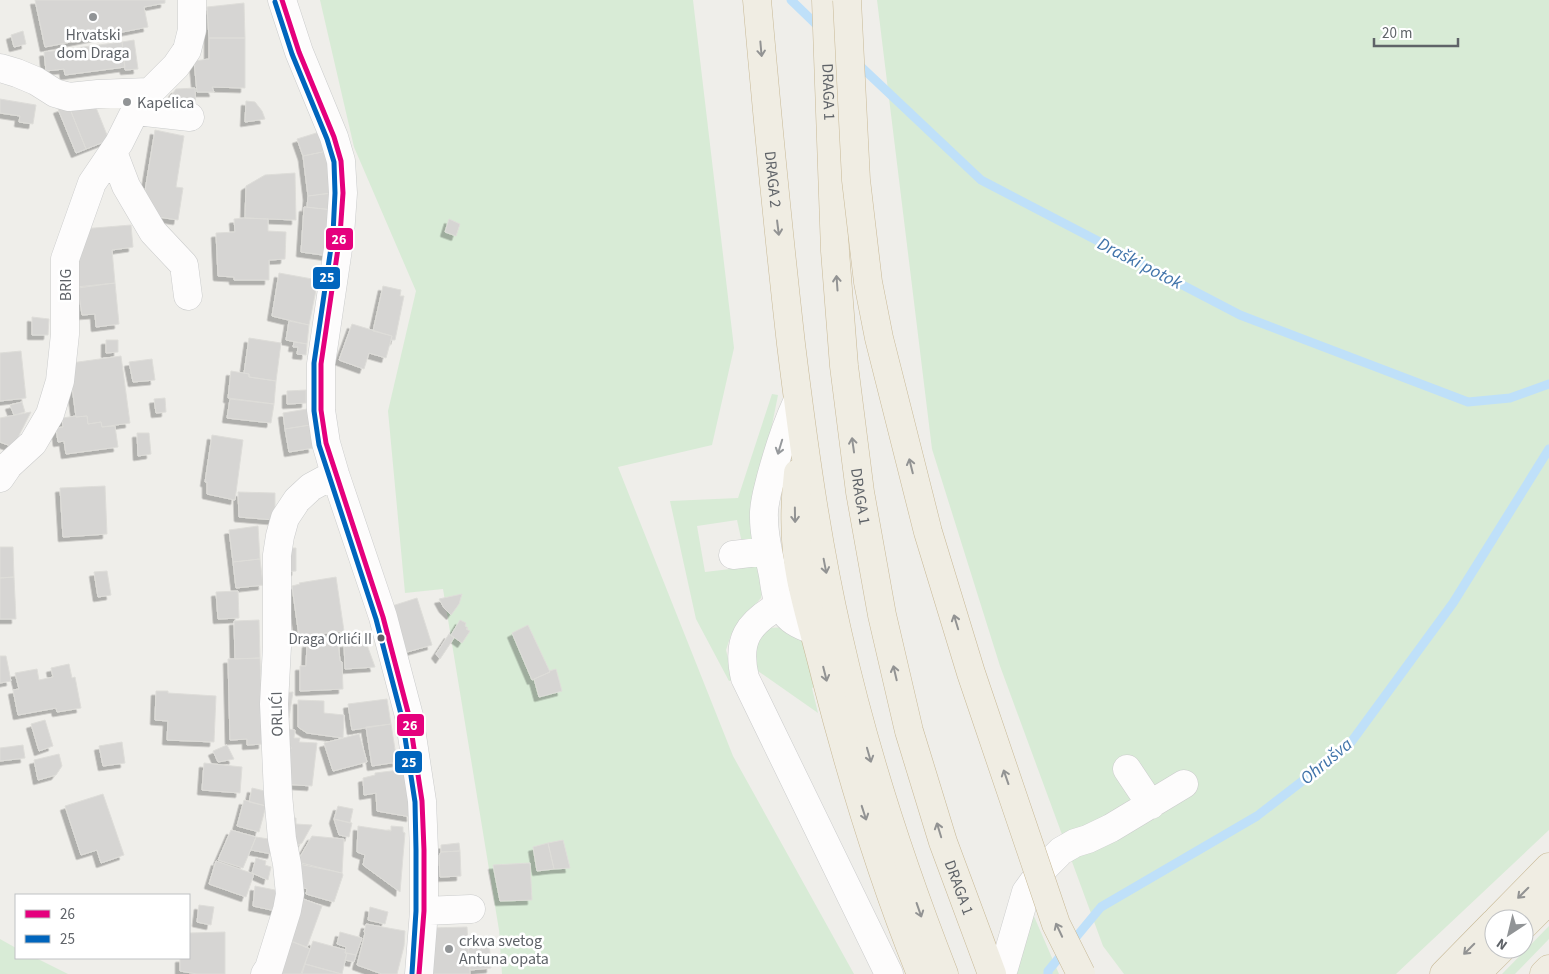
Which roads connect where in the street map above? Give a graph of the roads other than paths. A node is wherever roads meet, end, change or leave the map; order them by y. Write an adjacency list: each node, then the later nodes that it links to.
1 (192, 0): 7 (street, BRIG)
2 (282, 0): 13 (street)
3 (757, 0): 11 (highway, DRAGA 2, one-way to 11)
4 (826, 0): 37 (highway, DRAGA 1, one-way to 4)
5 (847, 0): 39 (highway, one-way to 5, bridge)
6 (0, 68): 7 (street)
7 (142, 102): 8 (street); 9 (street, BRIG)
8 (190, 117)
9 (112, 152): 10 (street); 14 (street, BRIG)
10 (188, 296)
11 (797, 402): 12 (highway, DRAGA 2); 15 (street, one-way to 15)
12 (802, 432): 18 (highway, one-way to 18); 19 (highway, DRAGA 2, one-way to 19)
13 (334, 474): 27 (street); 32 (street, ORLIĆI)
14 (0, 478)
15 (768, 551): 16 (street); 17 (street)
16 (733, 555)
17 (780, 605): 18 (street); 34 (street)
18 (815, 632): 19 (highway, one-way to 19)
19 (846, 712): 35 (highway, one-way to 35); 36 (highway, one-way to 36)
20 (1127, 769): 22 (street)
21 (1184, 784): 22 (street)
22 (1151, 805): 38 (street)
23 (1549, 867): 26 (highway, one-way to 26)
24 (1549, 900): 28 (highway)
25 (471, 909): 27 (street)
26 (1508, 909)
27 (424, 910): 33 (street)
28 (1534, 915)
29 (1484, 933): 40 (highway, one-way to 40)
30 (1491, 959): 41 (highway)
31 (1549, 970): 42 (highway)
32 (265, 974)
33 (419, 974)
34 (889, 974)
35 (921, 974)
36 (944, 974)
37 (992, 974)
38 (999, 974)
39 (1081, 974)
40 (1444, 974)
41 (1476, 974)
42 (1544, 974)

